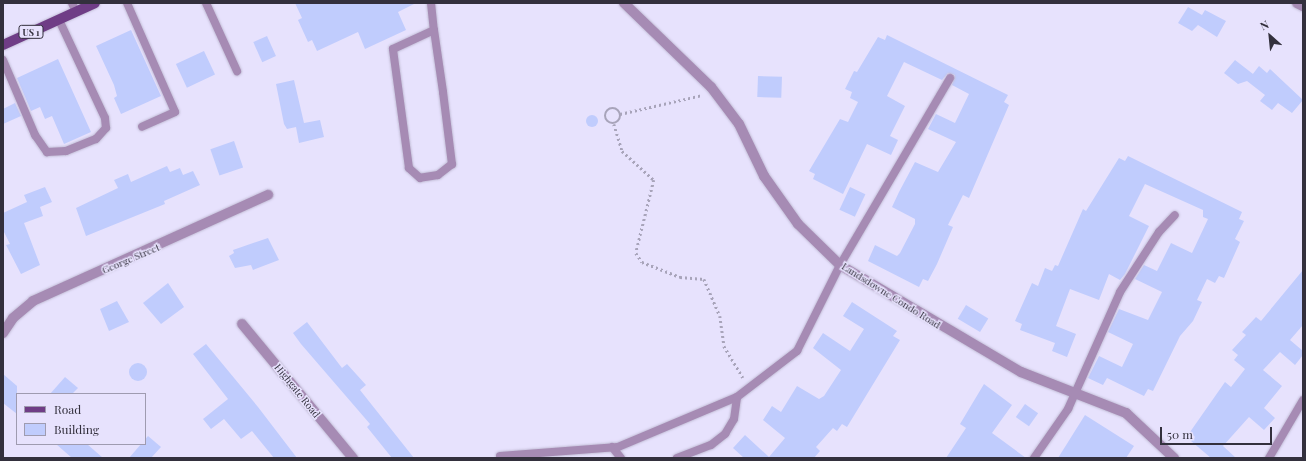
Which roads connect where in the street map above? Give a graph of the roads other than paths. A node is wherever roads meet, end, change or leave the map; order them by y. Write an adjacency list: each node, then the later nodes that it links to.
1 (95, 3): 8 (main road, US 1)
2 (127, 3): 15 (lane)
3 (206, 3): 13 (lane)
4 (431, 3): 10 (lane)
5 (624, 3): 18 (street, Landsdowne Condo Road)
6 (1297, 3): 7 (street)
7 (1303, 6)
8 (74, 7): 9 (main road, US 1)
9 (59, 20): 11 (main road, US 1); 12 (lane)
10 (434, 30): 10 (lane)
11 (3, 45)
12 (3, 60)
13 (237, 71)
14 (950, 78): 18 (lane)
15 (142, 127)
16 (268, 195): 20 (street, George Street)
17 (1175, 215): 21 (lane)
18 (840, 265): 21 (street, Landsdowne Condo Road); 22 (lane)
19 (242, 324): 26 (street, Highgate Road)
20 (3, 333)
21 (1076, 391): 29 (lane); 30 (street, Landsdowne Condo Road)
22 (737, 397): 24 (lane); 28 (lane)
23 (1303, 400): 31 (lane)
24 (612, 447): 25 (lane); 27 (lane)
25 (500, 456)
26 (353, 458)
27 (621, 458)
28 (677, 458)
29 (1034, 458)
30 (1174, 458)
31 (1270, 458)

